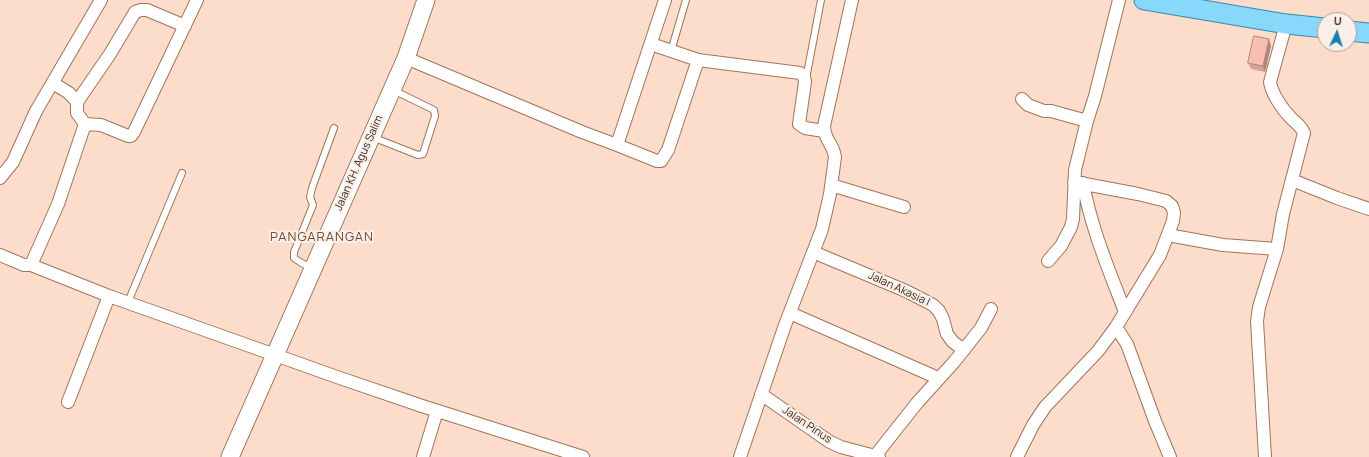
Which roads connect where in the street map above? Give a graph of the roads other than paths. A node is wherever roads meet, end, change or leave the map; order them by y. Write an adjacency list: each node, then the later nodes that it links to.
1 (101, 0): 19 (street)
2 (197, 0): 11 (street)
3 (426, 0): 17 (main road, Jalan KH. Agus Salim)
4 (665, 0): 15 (street)
5 (686, 0): 16 (lane)
6 (821, 0): 20 (lane)
7 (852, 0): 27 (street)
8 (1119, 0): 24 (street)
9 (1144, 0): 10 (main road)
10 (1292, 24): 12 (main road); 32 (street)
11 (185, 26): 23 (street); 25 (street)
12 (1317, 27)
13 (1357, 32): 14 (main road)
14 (1369, 33)
15 (651, 44): 16 (street); 29 (street)
16 (671, 51): 18 (street)
17 (406, 58): 21 (main road, Jalan KH. Agus Salim); 29 (street)
18 (698, 60): 20 (street); 29 (street)
19 (53, 82): 23 (street); 31 (street)
20 (805, 82): 27 (street)
21 (392, 90): 28 (main road, Jalan KH. Agus Salim); 28 (lane)
22 (1022, 99): 24 (street)
23 (77, 102): 25 (street)
24 (1087, 121): 33 (street)
25 (85, 124): 42 (street)
26 (334, 128): 43 (lane)
27 (824, 131): 34 (street)
28 (371, 136): 43 (main road, Jalan KH. Agus Salim)
29 (618, 145)
30 (182, 173): 45 (lane)
31 (0, 178)
32 (1292, 180): 36 (street); 38 (street)
33 (1078, 183): 37 (street); 41 (street); 48 (street)
34 (831, 185): 35 (street); 39 (street)
35 (904, 207)
36 (1369, 209)
37 (1168, 235): 38 (street); 48 (street)
38 (1277, 249): 62 (street)
39 (813, 252): 47 (street); 49 (street, Jalan Akasia I)
40 (0, 256): 42 (street)
41 (1048, 261)
42 (31, 265): 44 (street)
43 (313, 268): 50 (main road, Jalan KH. Agus Salim)
44 (109, 296): 45 (street); 53 (street)
45 (128, 302): 50 (street)
46 (991, 309): 49 (street)
47 (790, 313): 51 (street); 52 (street)
48 (1121, 319): 60 (street); 61 (street)
49 (964, 350): 51 (street)
50 (275, 354): 54 (street); 55 (main road, Jalan KH. Agus Salim)
51 (938, 378): 59 (street)
52 (761, 394): 58 (street); 59 (street, Jalan Pinus)
53 (68, 402)
54 (437, 411): 56 (street); 57 (street)
55 (230, 457)
56 (424, 457)
57 (583, 457)
58 (740, 457)
59 (877, 457)
60 (1018, 457)
61 (1170, 457)
62 (1265, 457)

